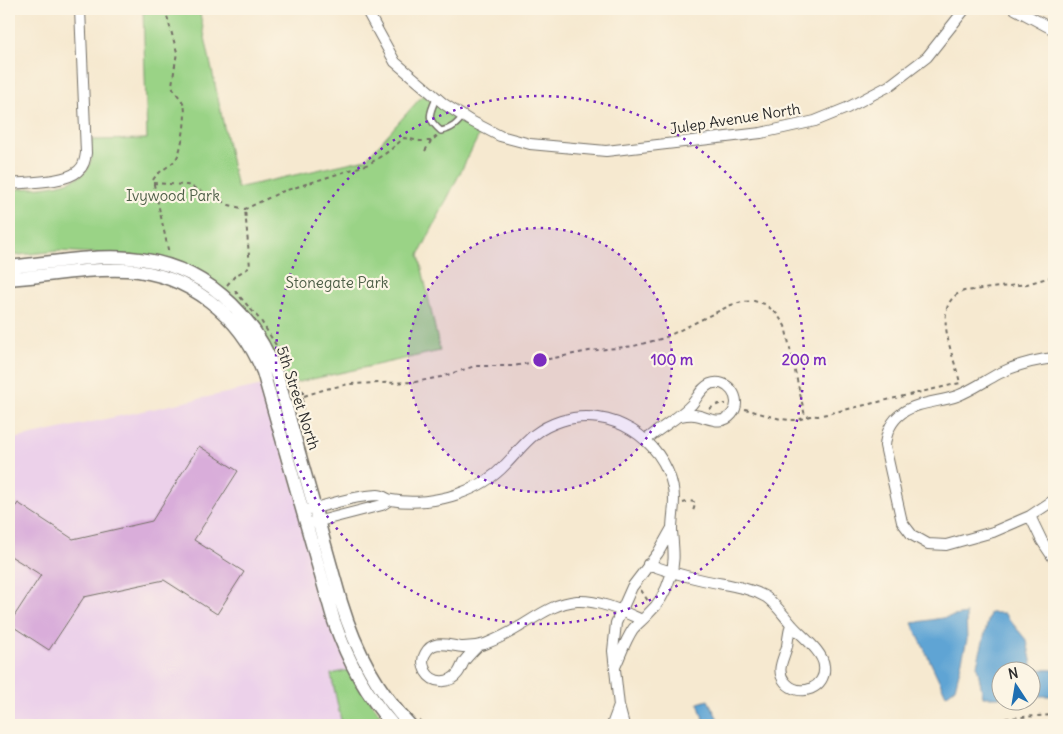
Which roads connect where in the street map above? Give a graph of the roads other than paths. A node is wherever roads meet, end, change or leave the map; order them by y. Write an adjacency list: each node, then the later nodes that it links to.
1 (80, 9): 8 (street)
2 (366, 9): 6 (street, Julep Avenue North)
3 (965, 9): 7 (street, Julep Avenue North)
4 (1015, 9): 5 (street)
5 (1054, 30)
6 (436, 98): 7 (street, Julep Avenue North); 7 (lane)
7 (463, 116)
8 (9, 184)
9 (9, 267): 16 (street, 5th Street North)
10 (9, 279): 16 (street, 5th Street North)
11 (1054, 358): 17 (street)
12 (680, 416): 12 (street); 13 (street)
13 (646, 440): 14 (street); 19 (street)
14 (390, 500): 16 (street); 18 (street)
15 (1054, 500): 17 (street)
16 (309, 510): 18 (street, 5th Street North)
17 (1030, 516): 20 (street)
18 (313, 523): 29 (street, 5th Street North); 30 (street, 5th Street North)
19 (672, 528): 21 (street); 22 (street)
20 (1054, 559)
21 (648, 564): 22 (street); 23 (street)
22 (672, 572): 24 (street); 25 (street)
23 (620, 611): 24 (street); 26 (street); 27 (street)
24 (642, 620): 27 (street)
25 (791, 624): 25 (street)
26 (478, 646): 26 (street)
27 (616, 667): 28 (street)
28 (619, 706): 31 (street); 32 (street)
29 (414, 722)
30 (393, 725)
31 (612, 725)
32 (624, 725)

